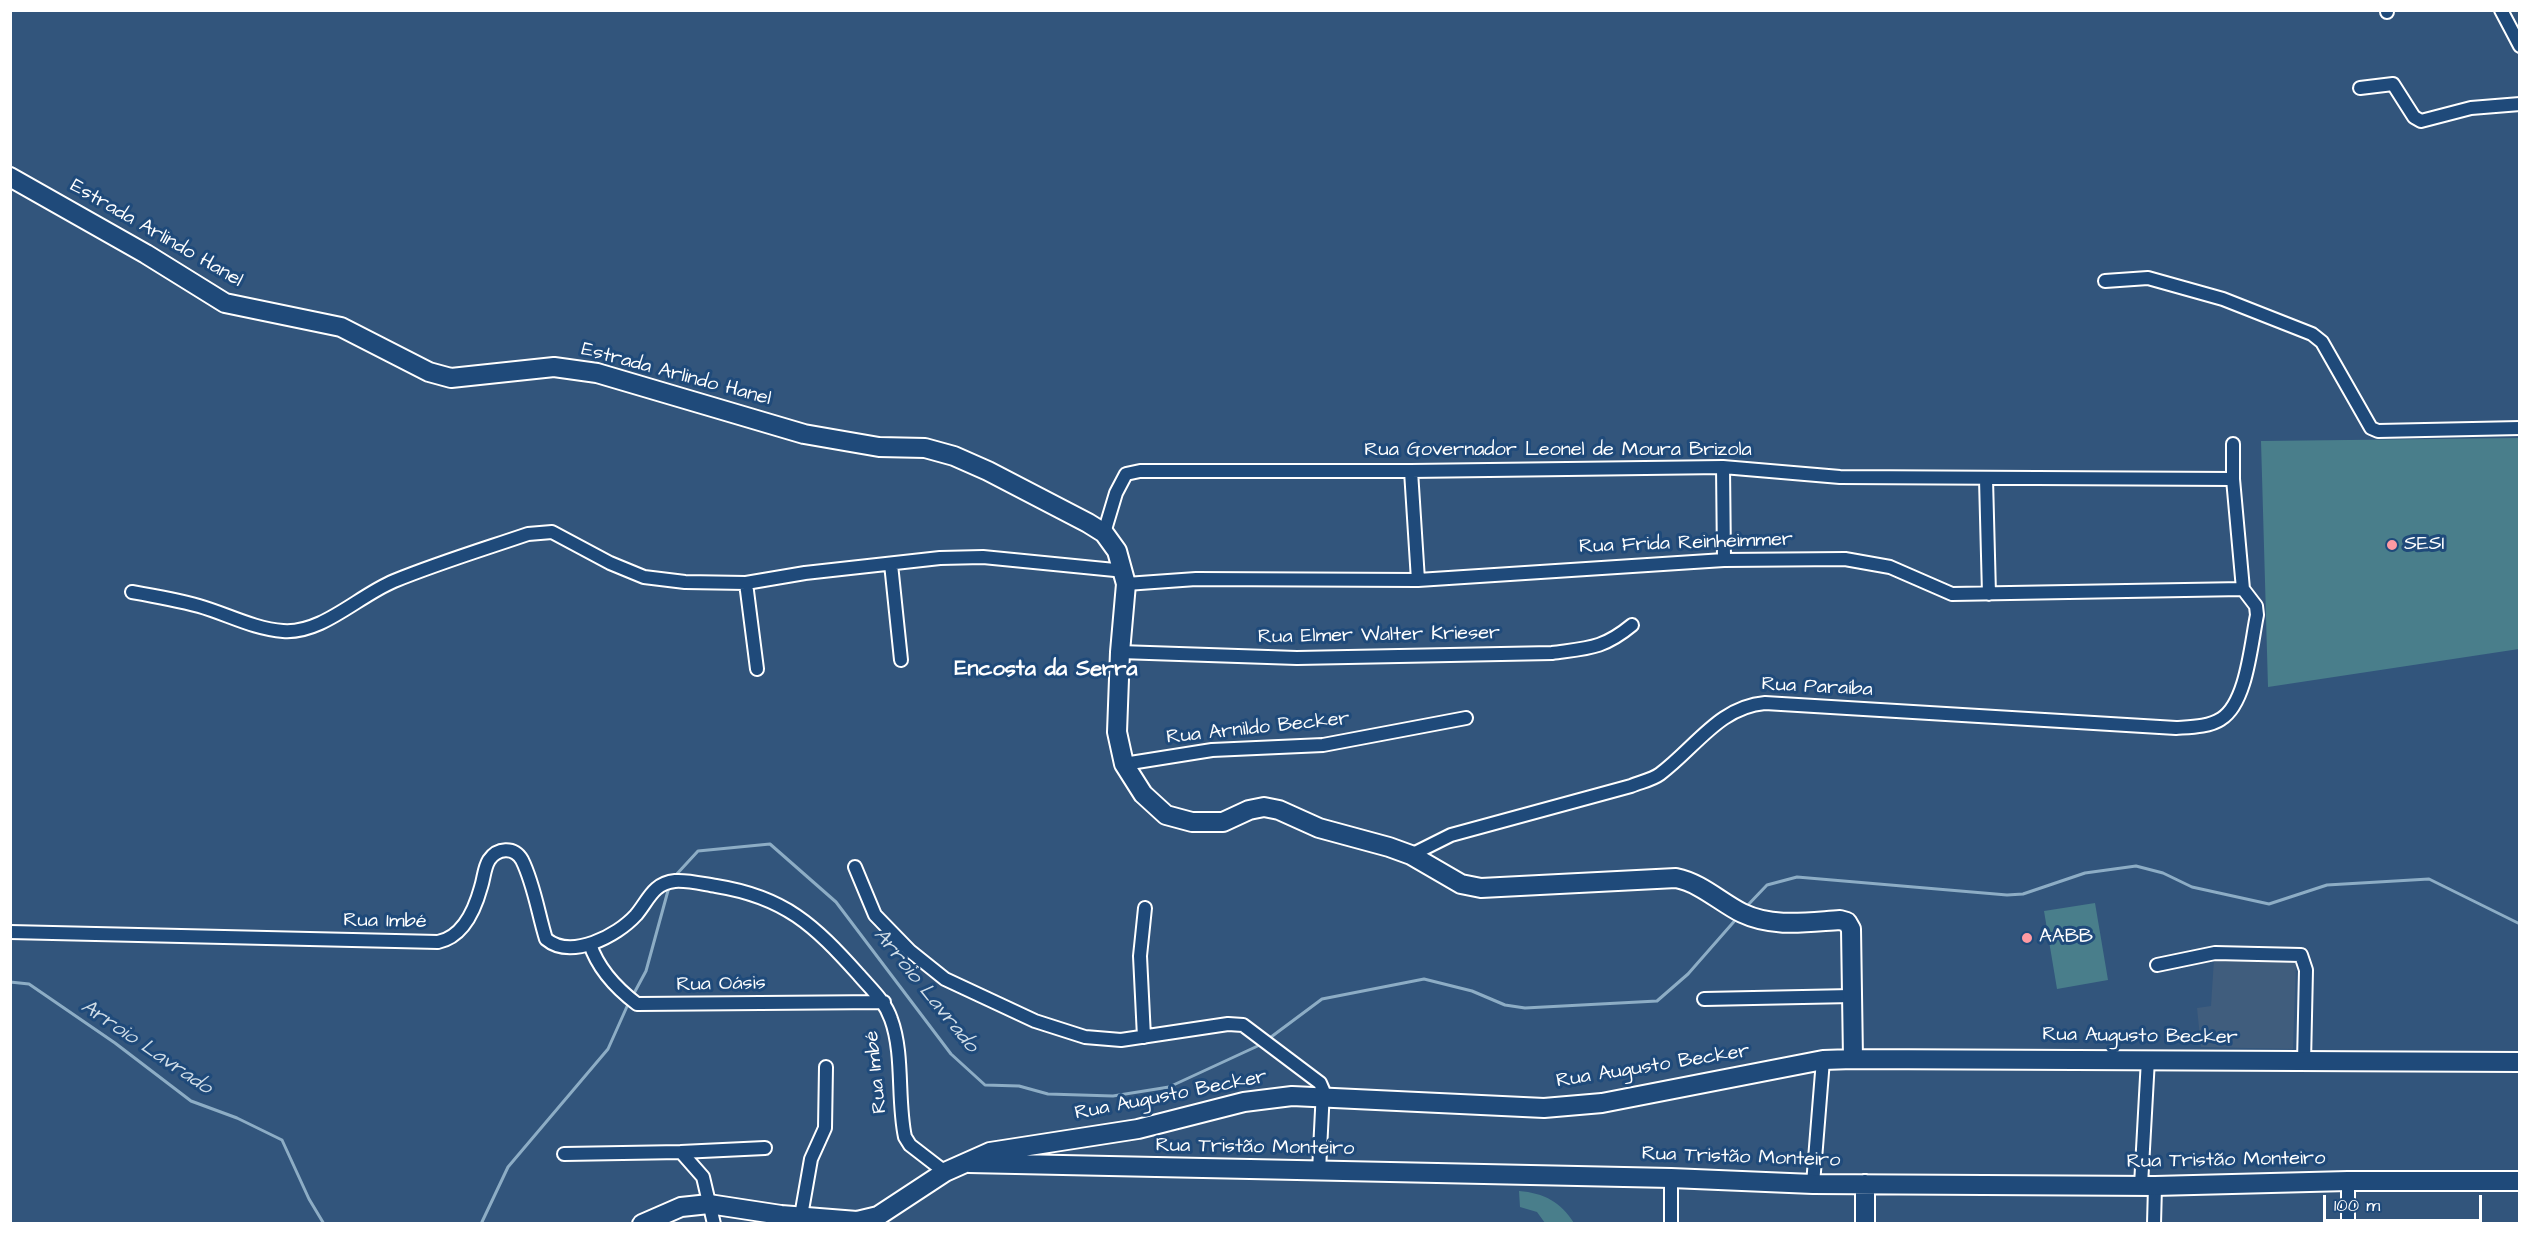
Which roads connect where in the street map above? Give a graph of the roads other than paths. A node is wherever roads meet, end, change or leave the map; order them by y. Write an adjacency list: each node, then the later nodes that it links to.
1 (2501, 10): 2 (street)
2 (2520, 46)
3 (2360, 87): 4 (street)
4 (2520, 104)
5 (10, 177): 13 (street, Estrada Arlindo Hanel)
6 (2105, 281): 7 (street)
7 (2520, 428)
8 (2233, 444): 12 (street)
9 (1723, 467): 10 (street, Rua Governador Leonel de Moura Brizola); 11 (street, Rua Governador Leonel de Moura Brizola); 14 (street)
10 (1411, 471): 13 (street, Rua Governador Leonel de Moura Brizola); 17 (street)
11 (1986, 479): 12 (street, Rua Governador Leonel de Moura Brizola); 21 (street)
12 (2233, 479): 19 (street)
13 (1104, 533): 16 (street)
14 (1724, 560): 17 (street, Rua Frida Reinheimmer); 21 (street, Rua Frida Reinheimmer)
15 (891, 564): 16 (street, Rua Frida Reinheimmer); 18 (street, Rua Frida Reinheimmer); 24 (street)
16 (1125, 577): 17 (street, Rua Frida Reinheimmer); 23 (street)
17 (1418, 580)
18 (746, 583): 20 (street, Rua Frida Reinheimmer); 25 (street)
19 (2243, 589): 21 (street, Rua Frida Reinheimmer); 28 (street, Rua Paraíba)
20 (132, 592)
21 (1989, 594)
22 (1632, 625): 23 (street, Rua Elmer Walter Krieser)
23 (1120, 652): 27 (street)
24 (901, 660)
25 (757, 669)
26 (1466, 718): 27 (street, Rua Arnildo Becker)
27 (1124, 764): 28 (street)
28 (1411, 855): 34 (street)
29 (855, 867): 37 (street)
30 (1145, 908): 37 (street)
31 (10, 932): 32 (street, Rua Imbé)
32 (590, 944): 36 (street, Rua Oásis); 36 (street, Rua Imbé)
33 (2157, 965): 41 (street)
34 (1852, 996): 35 (street); 38 (street)
35 (1704, 999)
36 (884, 1002): 48 (street, Rua Imbé)
37 (1144, 1037): 44 (street)
38 (1853, 1059): 39 (street, Rua Augusto Becker); 40 (street, Rua Augusto Becker)
39 (2148, 1059): 41 (street, Rua Augusto Becker); 55 (street)
40 (1823, 1060): 44 (street, Rua Augusto Becker); 53 (street)
41 (2304, 1062): 42 (street, Rua Augusto Becker)
42 (2520, 1062)
43 (826, 1067): 57 (street)
44 (1323, 1097): 48 (street, Rua Augusto Becker); 49 (street)
45 (765, 1149): 46 (street)
46 (681, 1152): 47 (street); 56 (street)
47 (564, 1154)
48 (953, 1167): 49 (street, Rua Tristão Monteiro); 57 (street, Rua Augusto Becker)
49 (1319, 1171): 50 (street, Rua Tristão Monteiro)
50 (1671, 1178): 53 (street, Rua Tristão Monteiro); 60 (street)
51 (2348, 1181): 52 (street, Rua Tristão Monteiro); 55 (street, Rua Tristão Monteiro); 63 (street)
52 (2520, 1181)
53 (1813, 1184): 54 (street, Rua Tristão Monteiro)
54 (1865, 1184): 55 (street, Rua Tristão Monteiro); 61 (street)
55 (2148, 1185): 62 (street)
56 (709, 1204): 57 (street, Rua Augusto Becker); 58 (street, Rua Augusto Becker); 59 (street)
57 (801, 1216)
58 (642, 1224)
59 (714, 1224)
60 (1671, 1224)
61 (1865, 1224)
62 (2154, 1224)
63 (2348, 1224)

